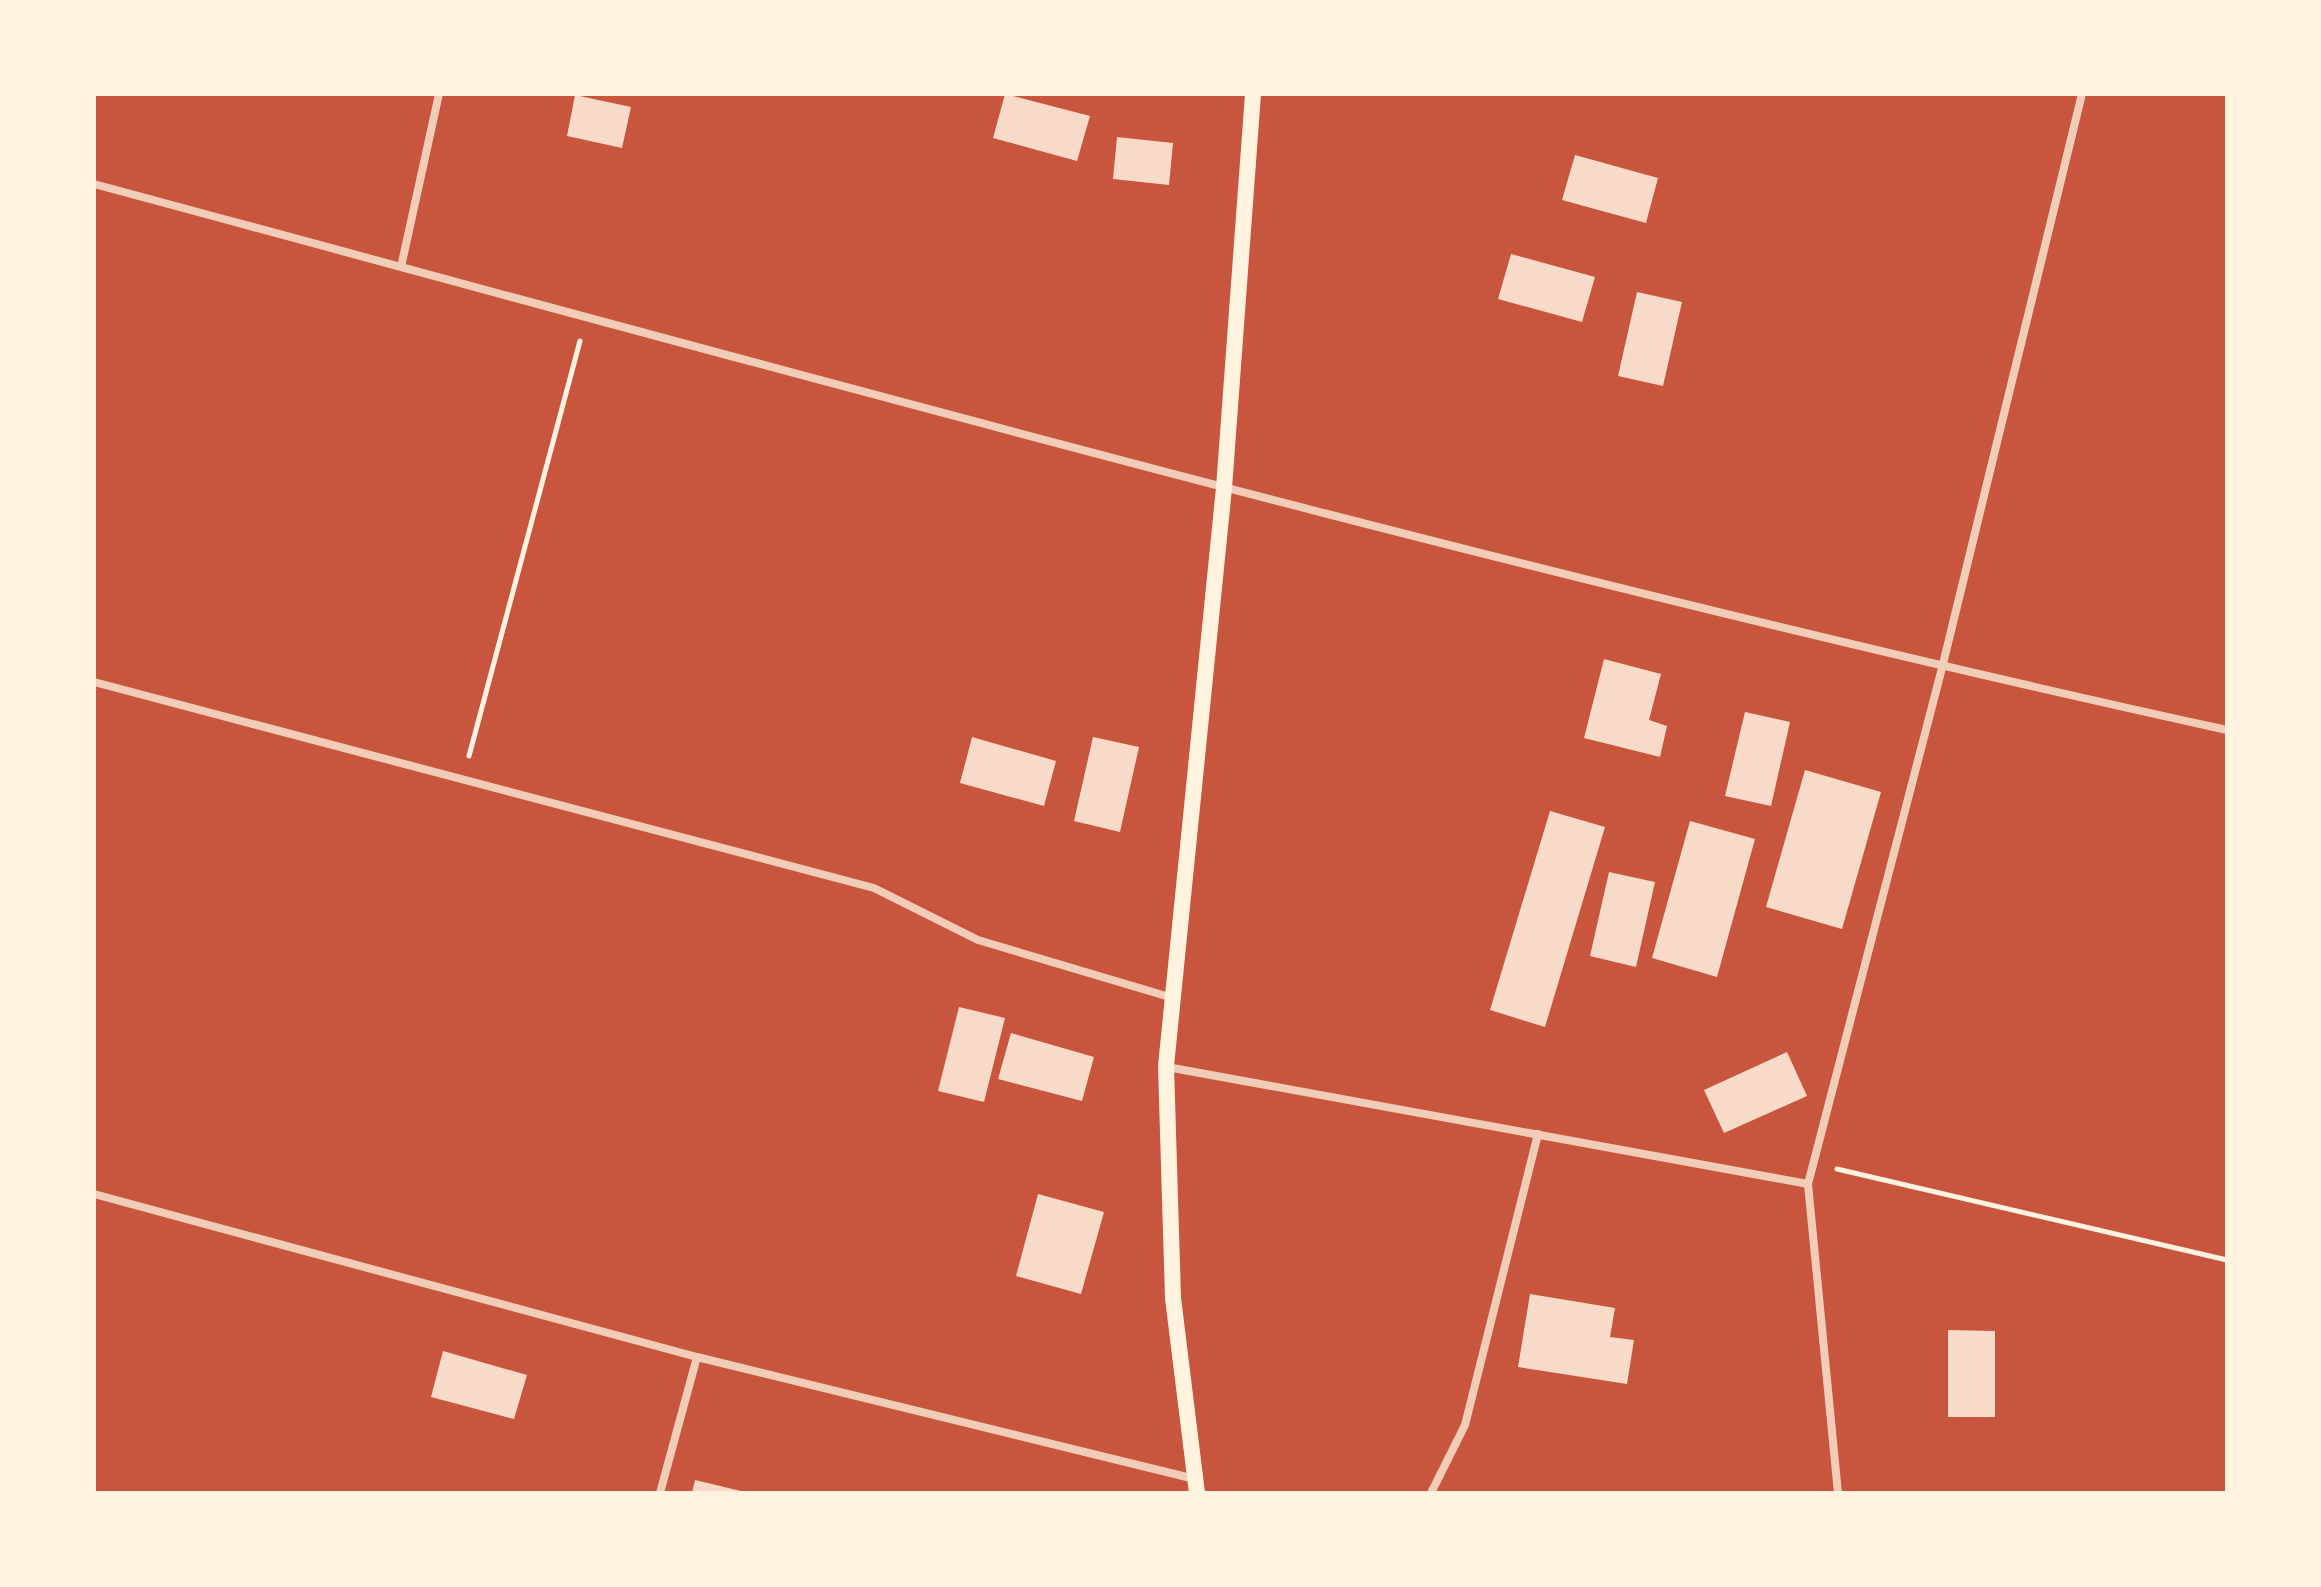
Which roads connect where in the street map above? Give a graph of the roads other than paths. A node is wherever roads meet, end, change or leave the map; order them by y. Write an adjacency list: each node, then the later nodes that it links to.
1 (439, 94): 5 (street)
2 (1253, 94): 6 (main road)
3 (2082, 94): 7 (street)
4 (94, 184): 5 (street)
5 (401, 267): 6 (street)
6 (1224, 488): 7 (street); 10 (main road)
7 (1942, 668): 9 (street); 13 (street)
8 (94, 682): 10 (street)
9 (2227, 730)
10 (1173, 998): 11 (main road)
11 (1166, 1066): 12 (street); 16 (main road)
12 (1538, 1134): 13 (street); 18 (street)
13 (1808, 1184): 19 (street)
14 (94, 1194): 15 (street)
15 (697, 1357): 16 (street); 17 (street)
16 (1196, 1486)
17 (660, 1493)
18 (1431, 1493)
19 (1838, 1493)

